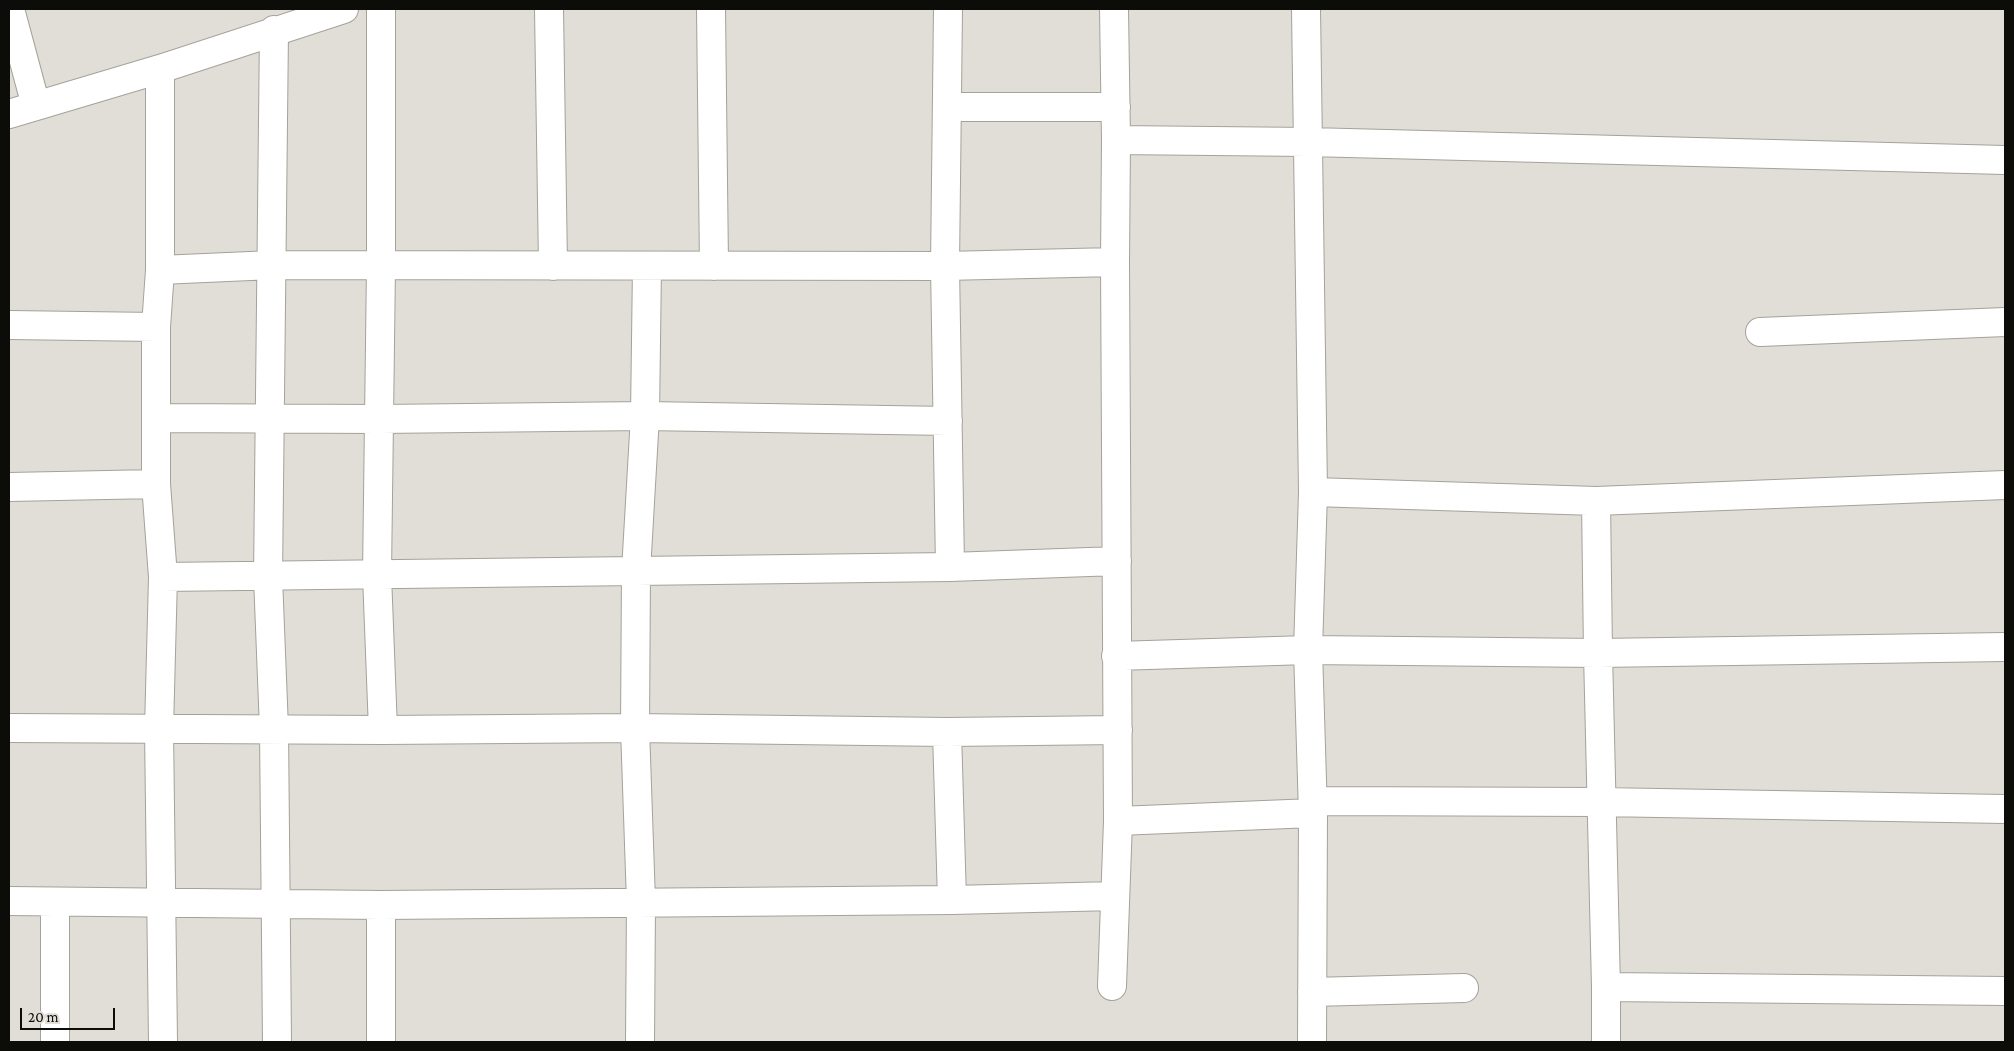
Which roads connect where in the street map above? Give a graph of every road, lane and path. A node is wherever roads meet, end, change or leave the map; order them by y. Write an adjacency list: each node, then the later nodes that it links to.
1 (10, 9): 11 (street)
2 (344, 9): 9 (street)
3 (381, 9): 20 (street)
4 (549, 9): 21 (street)
5 (711, 9): 23 (street)
6 (948, 9): 12 (street)
7 (1114, 9): 13 (street)
8 (1306, 9): 16 (street)
9 (274, 30): 10 (street); 19 (street)
10 (160, 69): 11 (street); 25 (street)
11 (36, 106): 14 (street)
12 (947, 107): 13 (street); 24 (street)
13 (1116, 107): 15 (street)
14 (9, 114)
15 (1116, 140): 16 (street); 18 (street)
16 (1309, 142): 17 (street); 38 (street)
17 (2005, 160)
18 (1115, 262): 24 (street); 40 (street)
19 (273, 264): 20 (street); 25 (street); 32 (street)
20 (381, 265): 21 (street); 33 (street)
21 (553, 266): 22 (street)
22 (647, 266): 23 (street); 30 (street)
23 (714, 266): 24 (street)
24 (945, 266): 34 (street)
25 (160, 270): 28 (street)
26 (2005, 322): 29 (street)
27 (9, 325): 28 (street)
28 (156, 328): 31 (street)
29 (1760, 332)
30 (646, 416): 33 (street); 34 (street); 42 (street)
31 (156, 418): 32 (street); 35 (street)
32 (269, 419): 33 (street); 44 (street)
33 (380, 419): 43 (street)
34 (948, 421): 41 (street)
35 (156, 484): 37 (street); 45 (street)
36 (2005, 484): 39 (street)
37 (9, 486)
38 (1313, 492): 39 (street); 47 (street)
39 (1596, 501): 48 (street)
40 (1117, 561): 41 (street); 49 (street)
41 (950, 567): 42 (street)
42 (636, 571): 43 (street); 51 (street)
43 (377, 575): 44 (street); 54 (street)
44 (268, 577): 45 (street); 53 (street)
45 (163, 578): 52 (street)
46 (2005, 647): 48 (street)
47 (1308, 650): 48 (street); 49 (street); 58 (street)
48 (1598, 653): 57 (street)
49 (1116, 656): 55 (street)
50 (9, 728): 52 (street)
51 (635, 728): 54 (street); 56 (street); 65 (street)
52 (159, 729): 53 (street); 66 (street)
53 (274, 729): 54 (street); 67 (street)
54 (383, 730)
55 (1118, 730): 56 (street); 60 (street)
56 (947, 732): 62 (street)
57 (1601, 802): 58 (street); 59 (street); 70 (street)
58 (1313, 807): 60 (street); 73 (street)
59 (2005, 810)
60 (1118, 822): 61 (street)
61 (1115, 896): 62 (street); 69 (street)
62 (952, 900): 65 (street)
63 (9, 901): 64 (street)
64 (55, 902): 66 (street); 74 (street)
65 (641, 902): 68 (street); 78 (street)
66 (161, 903): 67 (street); 75 (street)
67 (276, 904): 68 (street); 76 (street)
68 (381, 905): 77 (street)
69 (1112, 986)
70 (1606, 987): 72 (street); 80 (street)
71 (1464, 988): 73 (street)
72 (2005, 991)
73 (1312, 992): 79 (street)
74 (55, 1042)
75 (163, 1042)
76 (277, 1042)
77 (381, 1042)
78 (640, 1042)
79 (1312, 1042)
80 (1606, 1042)

